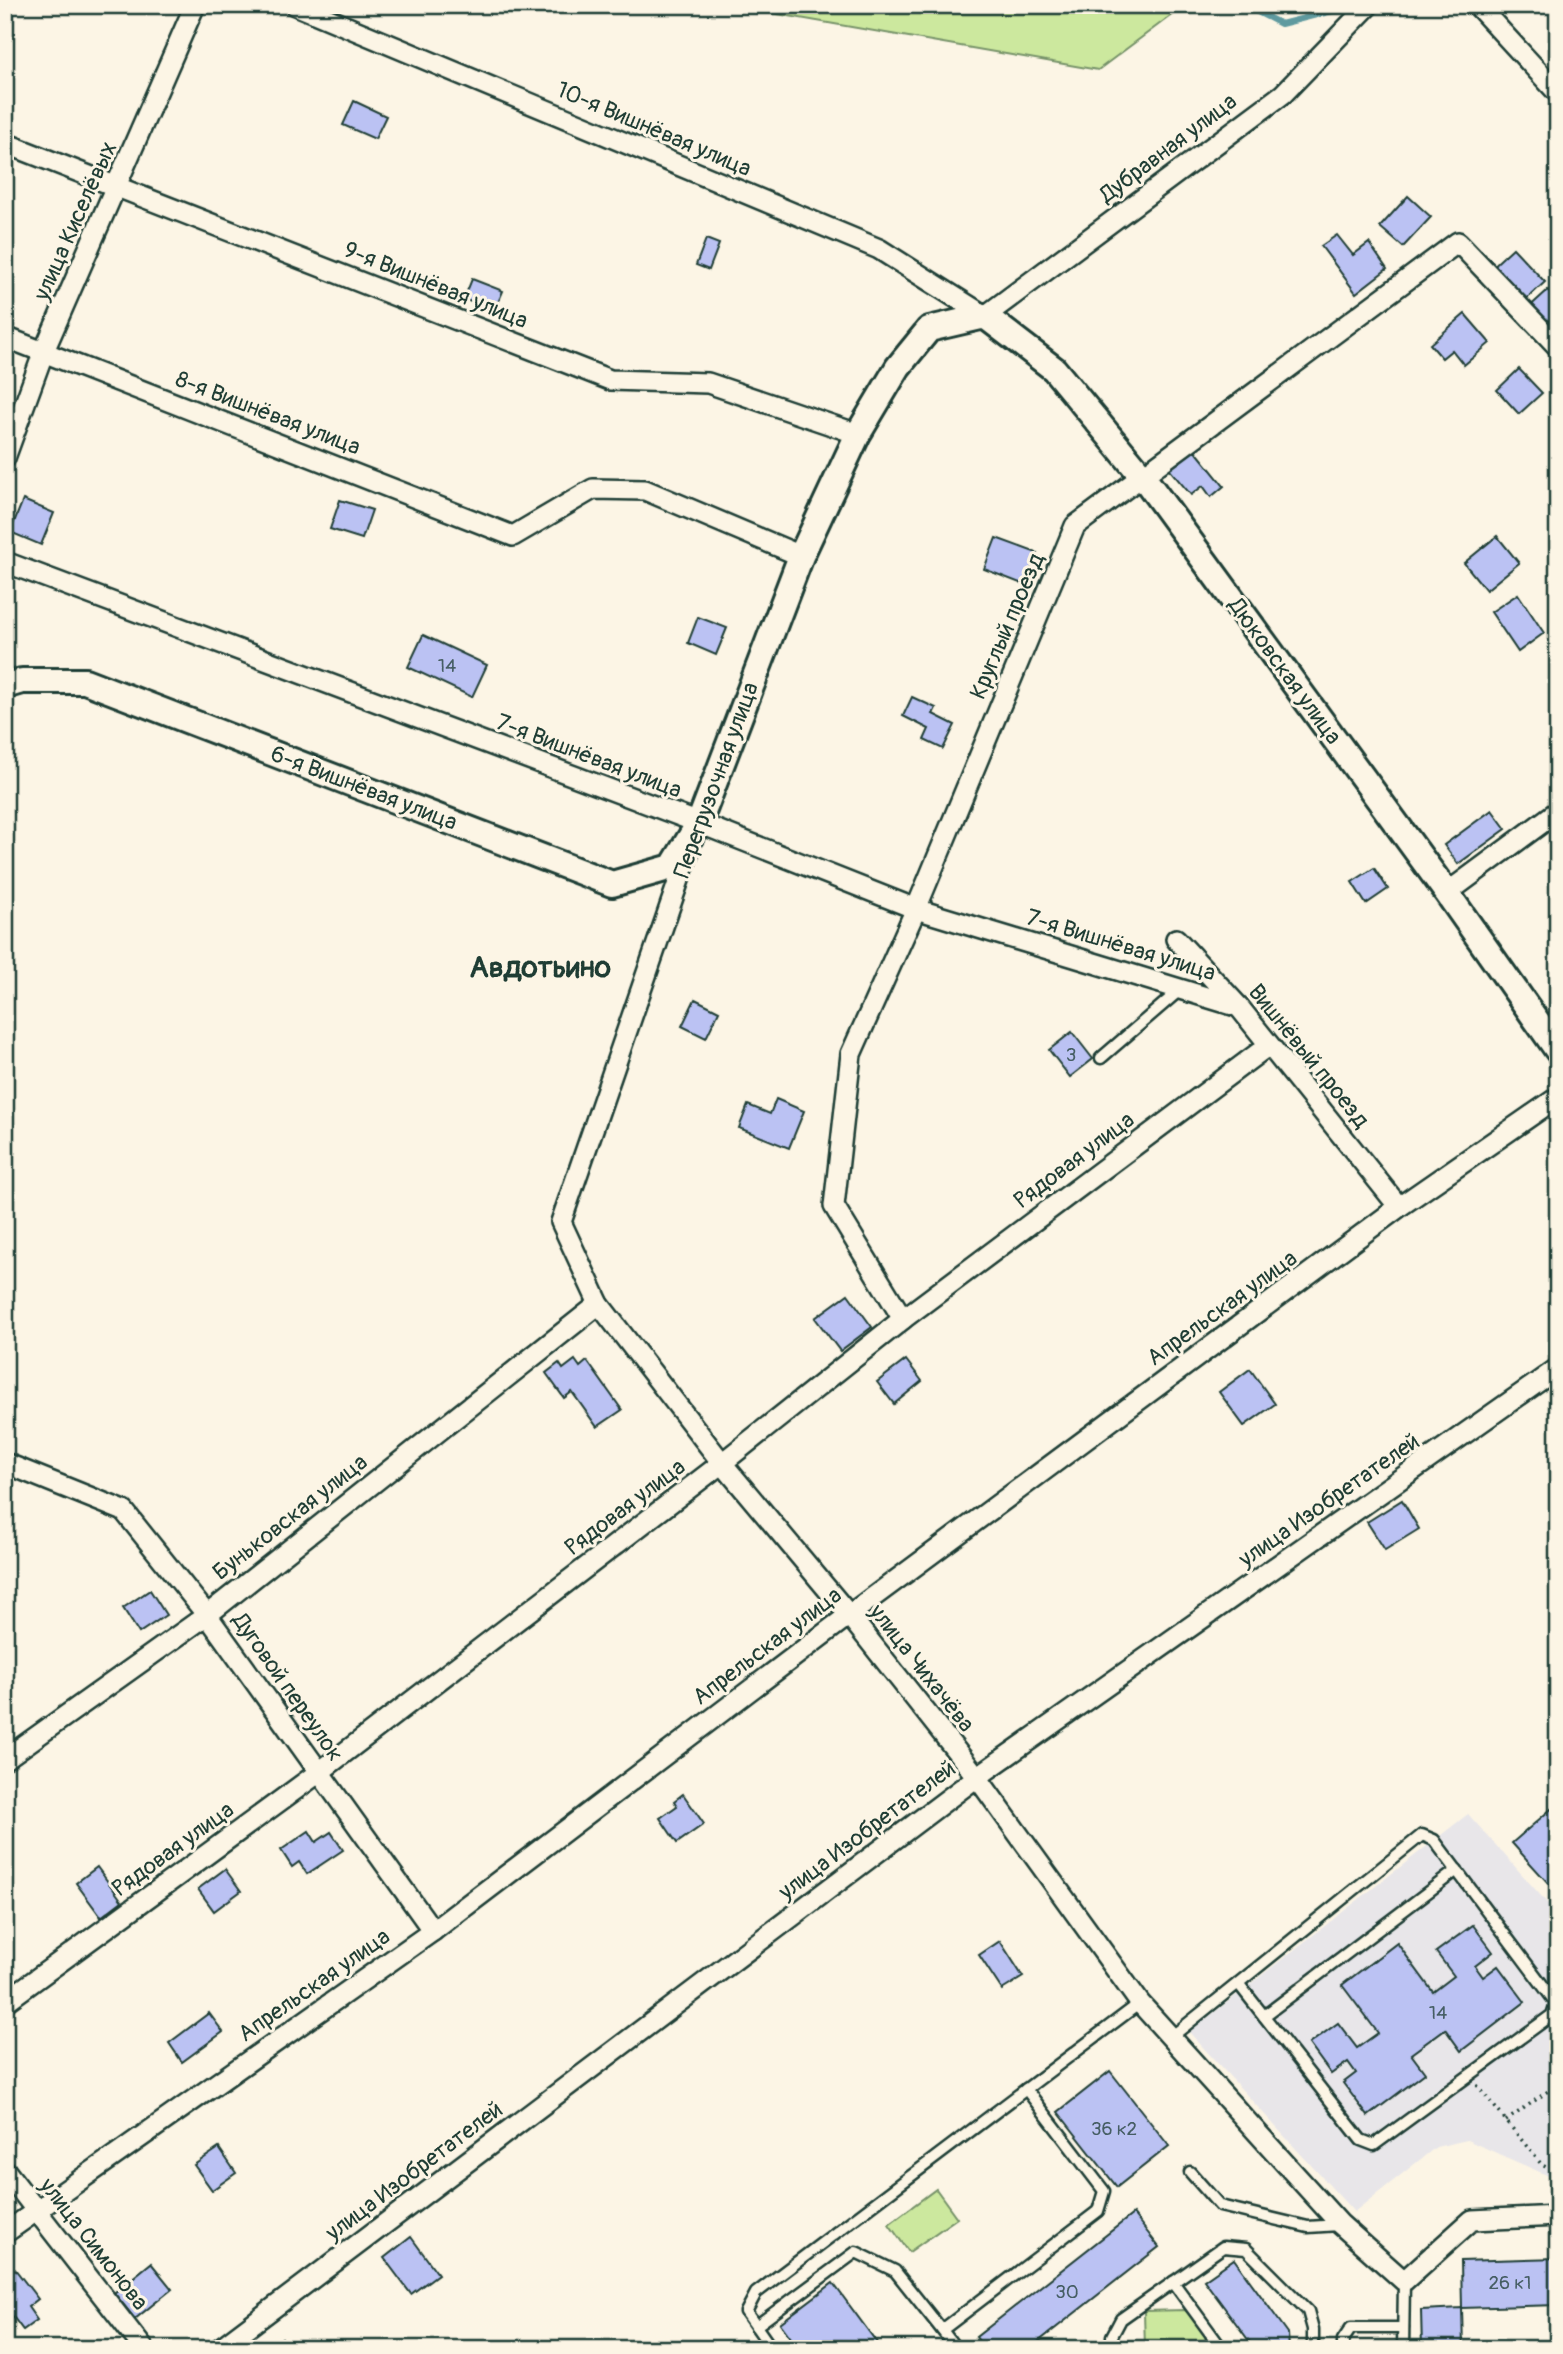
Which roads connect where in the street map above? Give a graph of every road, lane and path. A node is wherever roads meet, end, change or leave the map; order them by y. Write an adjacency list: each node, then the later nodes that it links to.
1 (195, 5): 7 (street, улица Киселёвых)
2 (295, 5): 8 (street, 10-я Вишнёвая улица)
3 (1369, 5): 8 (street, Дубравная улица)
4 (1477, 5): 5 (street)
5 (1558, 93)
6 (5, 143): 7 (street, 9-я Вишнёвая улица)
7 (118, 186): 11 (street, улица Киселёвых); 12 (street, 9-я Вишнёвая улица)
8 (985, 316): 12 (street, Перегрузочная улица); 14 (street, Дюковская улица)
9 (5, 337): 11 (street, 8-я Вишнёвая улица)
10 (1558, 347): 14 (street, Круглый проезд)
11 (44, 351): 13 (street, улица Киселёвых); 15 (street, 8-я Вишнёвая улица)
12 (858, 434): 15 (street, Перегрузочная улица)
13 (5, 458)
14 (1144, 478): 20 (street, Дюковская улица); 21 (street, Круглый проезд)
15 (801, 556): 19 (street, Перегрузочная улица)
16 (5, 562): 19 (street, 7-я Вишнёвая улица)
17 (5, 686): 19 (street, 6-я Вишнёвая улица)
18 (1558, 811): 20 (street)
19 (699, 823): 21 (street, 7-я Вишнёвая улица); 30 (street, Перегрузочная улица)
20 (1447, 893): 26 (street, Дюковская улица)
21 (916, 909): 23 (street, 7-я Вишнёвая улица); 31 (street, Круглый проезд)
22 (1177, 939): 24 (street, Вишнёвый проезд)
23 (1181, 989): 24 (street, 7-я Вишнёвая улица); 27 (lane)
24 (1240, 1007): 25 (street, Вишнёвый проезд)
25 (1269, 1045): 29 (street, Вишнёвый проезд); 31 (street, Рядовая улица)
26 (1558, 1051)
27 (1101, 1058)
28 (1558, 1097): 29 (street, Апрельская улица)
29 (1399, 1207): 36 (street, Апрельская улица)
30 (598, 1304): 34 (street, улица Чихачёва); 35 (street, Буньковская улица)
31 (903, 1319): 34 (street, Рядовая улица)
32 (1558, 1368): 39 (street, улица Изобретателей)
33 (5, 1463): 35 (street, Дуговой переулок)
34 (722, 1463): 36 (street, улица Чихачёва); 38 (street, Рядовая улица)
35 (207, 1615): 37 (street, Буньковская улица); 38 (street, Дуговой переулок)
36 (849, 1615): 39 (street, улица Чихачёва); 41 (street, Апрельская улица)
37 (5, 1759)
38 (318, 1773): 41 (street, Дуговой переулок); 43 (street, Рядовая улица)
39 (977, 1777): 44 (street, улица Чихачёва); 64 (street, улица Изобретателей)
40 (1457, 1870): 42 (lane); 45 (lane); 47 (lane)
41 (433, 1931): 54 (street, Апрельская улица)
42 (1238, 1983): 45 (lane); 46 (lane)
43 (5, 2002)
44 (1140, 2003): 46 (street, улица Чихачёва); 49 (lane)
45 (1264, 2016): 47 (lane)
46 (1169, 2039): 56 (street, улица Чихачёва)
47 (1469, 2076): 50 (path)
48 (1558, 2084): 50 (path)
49 (1026, 2089): 60 (lane); 62 (lane)
50 (1506, 2121): 53 (path)
51 (5, 2170): 54 (street, улица Симонова)
52 (1190, 2172): 56 (lane)
53 (1558, 2173)
54 (37, 2210): 57 (street, Апрельская улица); 63 (street, улица Симонова)
55 (1558, 2216): 58 (street)
56 (1339, 2224): 58 (street, улица Чихачёва)
57 (5, 2233)
58 (1404, 2281): 61 (lane)
59 (1173, 2282): 67 (lane); 68 (lane); 69 (lane)
60 (756, 2326): 62 (lane); 65 (lane)
61 (1404, 2328): 70 (lane); 71 (lane)
62 (942, 2330): 66 (lane)
63 (144, 2349)
64 (219, 2349)
65 (772, 2349)
66 (956, 2349)
67 (1112, 2349)
68 (1222, 2349)
69 (1313, 2349)
70 (1343, 2349)
71 (1403, 2349)

